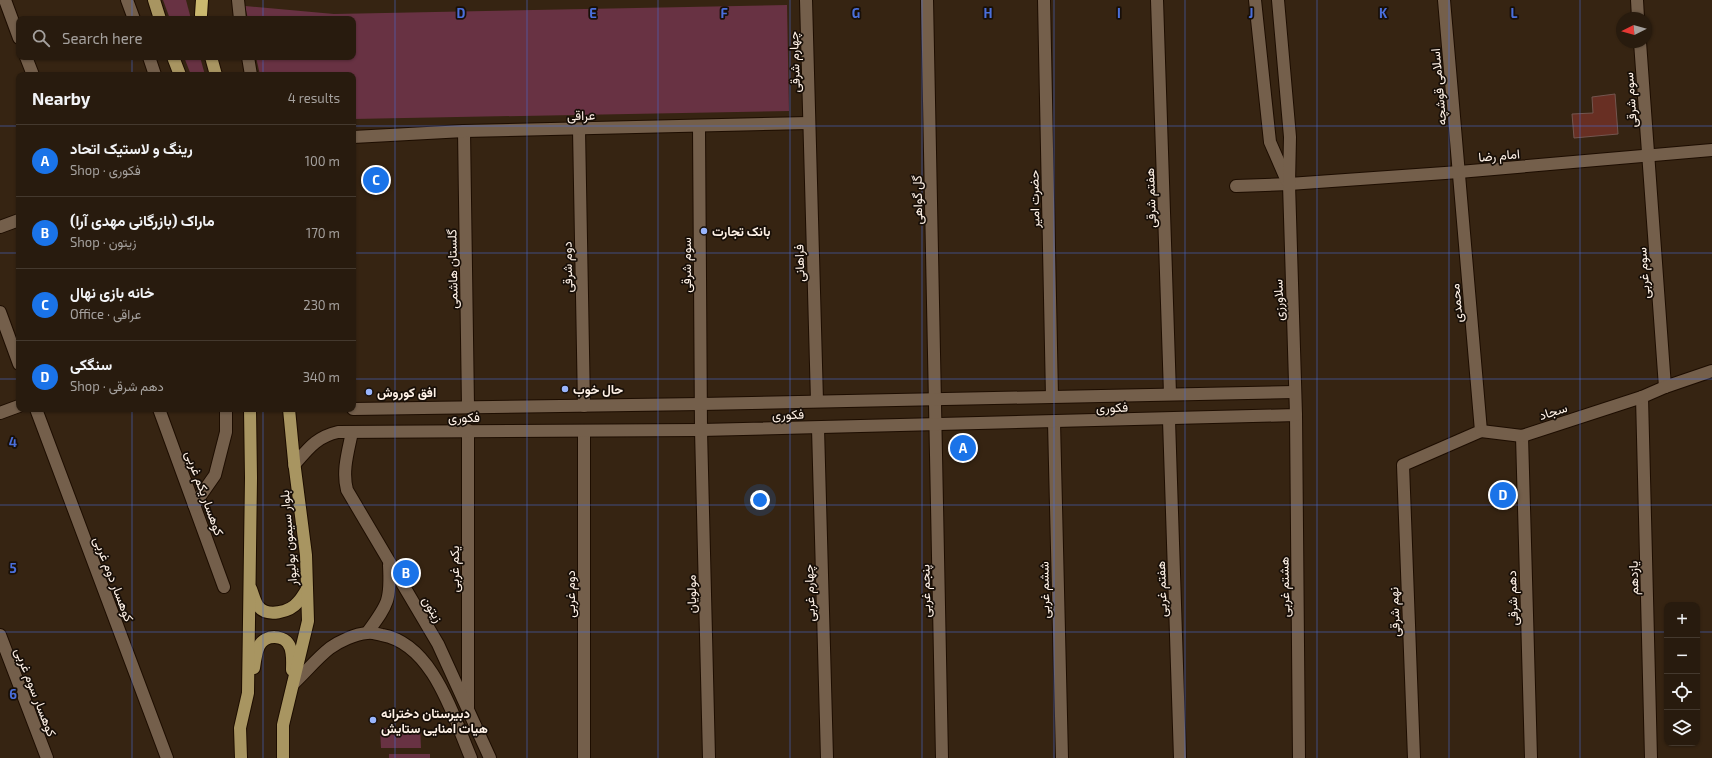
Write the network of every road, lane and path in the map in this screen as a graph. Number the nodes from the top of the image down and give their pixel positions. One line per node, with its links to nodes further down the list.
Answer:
1 (5, 0): 21 (street)
2 (127, 0): 16 (street)
3 (154, 0): 17 (main road)
4 (197, 0): 18 (main road)
5 (202, 0): 19 (highway)
6 (238, 0): 20 (street)
7 (806, 0): 33 (street, چهارم شرقی)
8 (927, 0): 53 (street, گل گواهی)
9 (1044, 0): 51 (street, حضرت امیر)
10 (1157, 0): 50 (street, هفتم شرقی)
11 (1255, 0): 41 (street, سلاورزی)
12 (1278, 0): 41 (street, سلاورزی)
13 (1444, 0): 40 (street, اسلامی قوشچه)
14 (1636, 0): 15 (street)
15 (1637, 12)
16 (133, 16)
17 (159, 16)
18 (201, 16)
19 (201, 16)
20 (240, 16)
21 (16, 30)
22 (1640, 48): 39 (street, سوم شرقی)
23 (27, 60): 28 (street)
24 (150, 60): 29 (street)
25 (175, 60): 30 (main road)
26 (212, 60): 31 (main road)
27 (248, 60): 32 (street)
28 (32, 72)
29 (154, 72)
30 (179, 72)
31 (215, 72)
32 (250, 72)
33 (809, 123): 34 (street, عراقی); 54 (street, فراهانی)
34 (699, 126): 35 (street, عراقی); 55 (street, سوم شرقی)
35 (579, 129): 36 (street, عراقی); 57 (street, دوم شرقی)
36 (464, 131): 37 (street, عراقی); 56 (street, گلستان هاشمی)
37 (356, 137)
38 (1712, 150): 39 (street, امام رضا)
39 (1648, 157): 40 (street, امام رضا); 48 (street, سوم غربی)
40 (1459, 172): 41 (street, امام رضا); 74 (street, محمدی)
41 (1289, 184): 42 (street, امام رضا); 49 (street, سلاورزی)
42 (1236, 186)
43 (16, 221): 44 (street)
44 (0, 227)
45 (0, 312): 46 (street)
46 (16, 356)
47 (1712, 371): 48 (street, سجاد)
48 (1665, 388): 52 (street, سجاد)
49 (1296, 392): 50 (street, فکوری); 66 (street, سلاورزی)
50 (1170, 394): 51 (street, فکوری)
51 (1052, 397): 53 (street, فکوری)
52 (1642, 397): 76 (street, سجاد); 103 (street, یازدهم)
53 (935, 400): 54 (street, فکوری); 69 (street, گل گواهی)
54 (817, 401): 55 (street, فکوری)
55 (701, 404): 57 (street, فکوری); 72 (street, سوم شرقی)
56 (468, 406): 57 (street, فکوری); 59 (street, فکوری)
57 (584, 406)
58 (16, 407): 65 (street)
59 (356, 408)
60 (37, 412): 89 (street, کوهسار دوم غربی)
61 (160, 412): 78 (street, کوهسار یکم غربی)
62 (226, 412): 78 (street)
63 (250, 412): 80 (main road)
64 (289, 412): 77 (main road, بلوار سیمون بولیوار)
65 (0, 414)
66 (1296, 415): 67 (street, فکوری); 100 (street, هشتم غربی)
67 (1169, 420): 68 (street, فکوری); 99 (street, هفتم غربی)
68 (1054, 422): 69 (street, فکوری); 98 (street, ششم غربی)
69 (936, 423): 70 (street, فکوری); 97 (street, پنجم غربی)
70 (818, 428): 72 (street, فکوری); 96 (street, چهارم غربی)
71 (468, 430): 73 (street, فکوری); 75 (street, فکوری); 87 (street, یکم غربی)
72 (701, 430): 73 (street, فکوری); 95 (street, مولویان)
73 (584, 431): 94 (street, دوم غربی)
74 (1481, 431): 76 (street, سجاد); 101 (street, نهم شرقی)
75 (352, 432): 77 (street, فکوری); 79 (street, زیتون)
76 (1522, 436): 102 (street, دهم شرقی)
77 (294, 466): 82 (main road, بلوار سیمون بولیوار)
78 (194, 505): 81 (street, کوهسار یکم غربی)
79 (389, 564): 83 (street); 87 (street, زیتون)
80 (249, 584): 82 (main road); 86 (main road)
81 (224, 587)
82 (307, 589): 85 (main road, بلوار سیمون بولیوار)
83 (367, 633): 85 (street); 92 (street)
84 (0, 635): 88 (street, کوهسار سوم غربی)
85 (293, 684): 86 (main road); 91 (main road, بلوار سیمون بولیوار)
86 (248, 693): 90 (main road)
87 (468, 708): 93 (street, زیتون)
88 (47, 758)
89 (166, 758)
90 (241, 758)
91 (283, 758)
92 (471, 758)
93 (490, 758)
94 (584, 758)
95 (709, 758)
96 (827, 758)
97 (942, 758)
98 (1062, 758)
99 (1180, 758)
100 (1299, 758)
101 (1414, 758)
102 (1531, 758)
103 (1651, 758)

